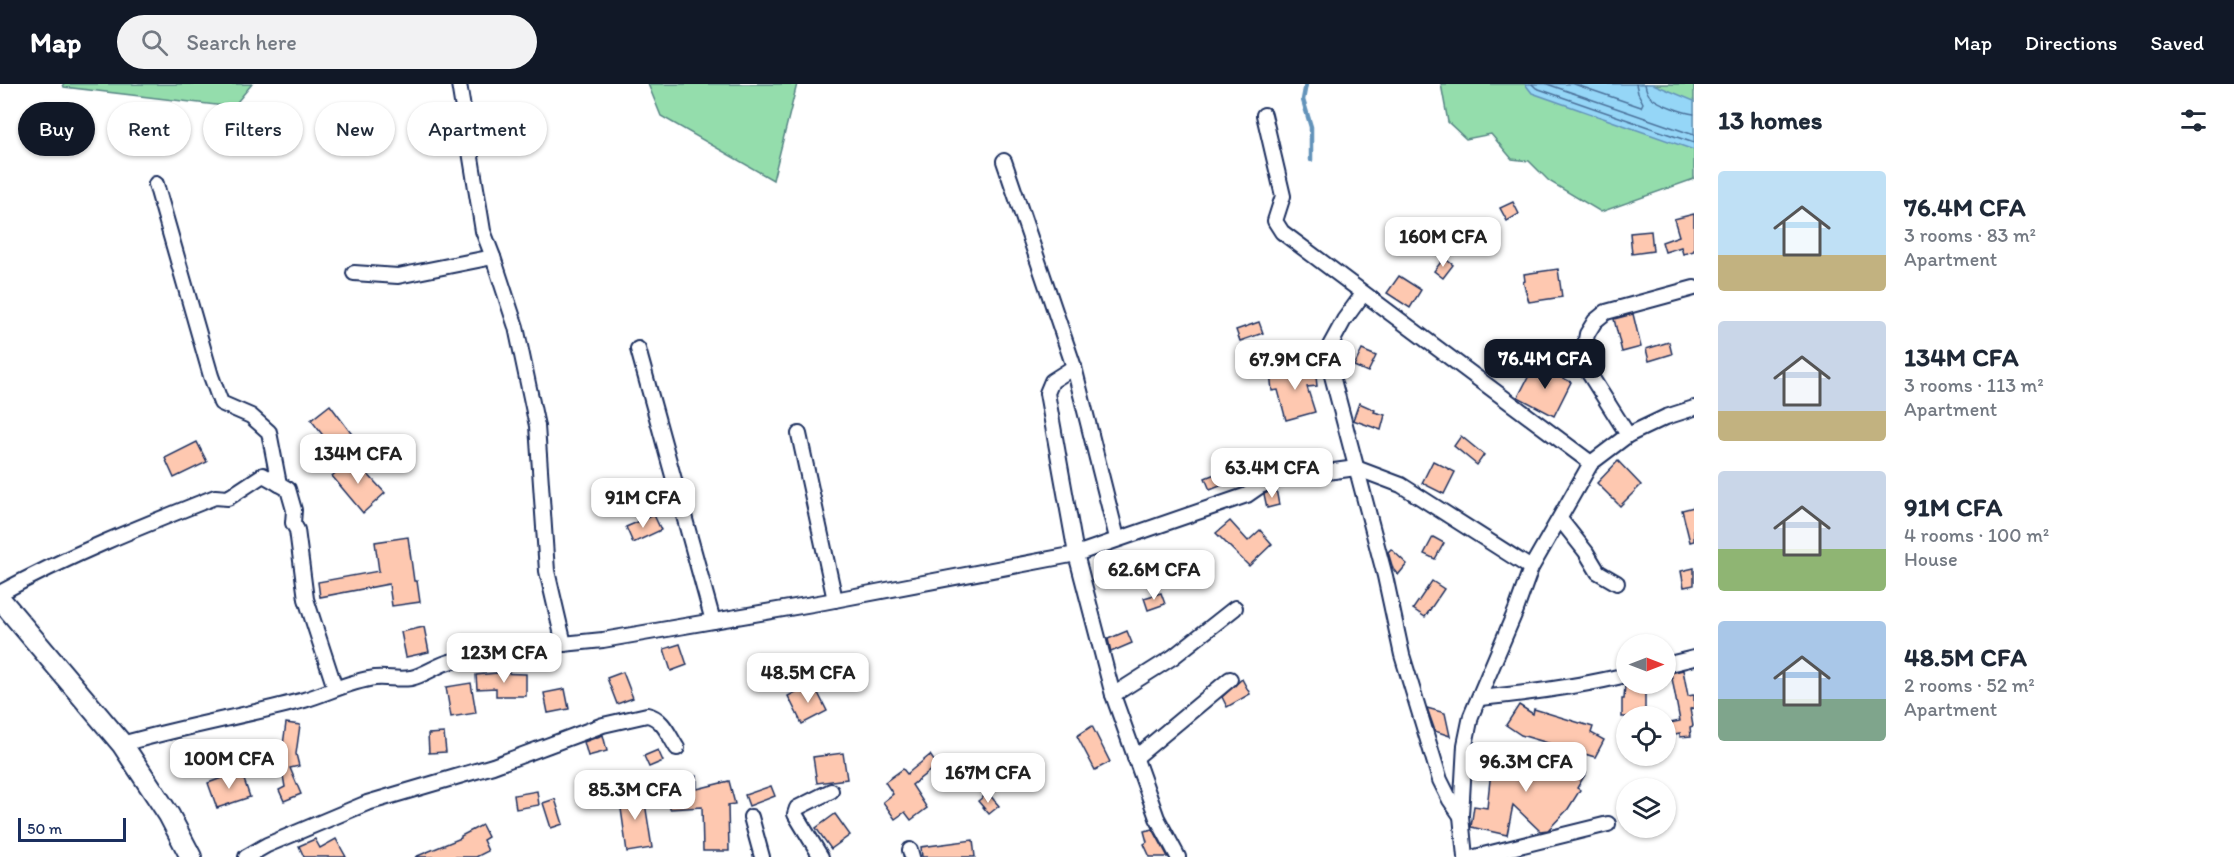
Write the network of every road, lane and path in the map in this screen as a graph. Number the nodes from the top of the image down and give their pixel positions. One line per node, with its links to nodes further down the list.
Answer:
1 (459, 84): 5 (street)
2 (1264, 115): 8 (street)
3 (1004, 161): 10 (street)
4 (156, 184): 16 (street)
5 (494, 257): 6 (street); 27 (street)
6 (354, 273)
7 (1694, 288): 13 (street)
8 (1363, 294): 14 (street); 15 (street)
9 (638, 349): 26 (street)
10 (1074, 367): 18 (street); 19 (street)
11 (1694, 408): 13 (street)
12 (799, 434): 24 (street)
13 (1628, 435): 14 (street)
14 (1591, 463): 17 (street)
15 (1356, 468): 18 (street); 20 (street); 39 (street)
16 (279, 484): 22 (street); 32 (street)
17 (1560, 519): 20 (street); 21 (street)
18 (1117, 538): 19 (street)
19 (1076, 554): 24 (street); 33 (street)
20 (1531, 568): 34 (street)
21 (1617, 583)
22 (0, 593)
23 (0, 598): 35 (main road)
24 (835, 600): 26 (street)
25 (1235, 608): 33 (street)
26 (713, 621): 27 (street)
27 (564, 644): 32 (street)
28 (1694, 658): 29 (street)
29 (1676, 662)
30 (1616, 678): 34 (street)
31 (1230, 679): 37 (street)
32 (335, 688): 35 (street)
33 (1113, 695): 37 (street)
34 (1480, 698): 39 (street)
35 (122, 744): 42 (main road)
36 (677, 748): 43 (street)
37 (1135, 758): 46 (street)
38 (831, 791): 45 (street)
39 (1461, 816): 47 (street)
40 (751, 817): 44 (street)
41 (1608, 824): 48 (street)
42 (191, 857)
43 (246, 857)
44 (762, 857)
45 (820, 857)
46 (1178, 857)
47 (1466, 857)
48 (1475, 857)

